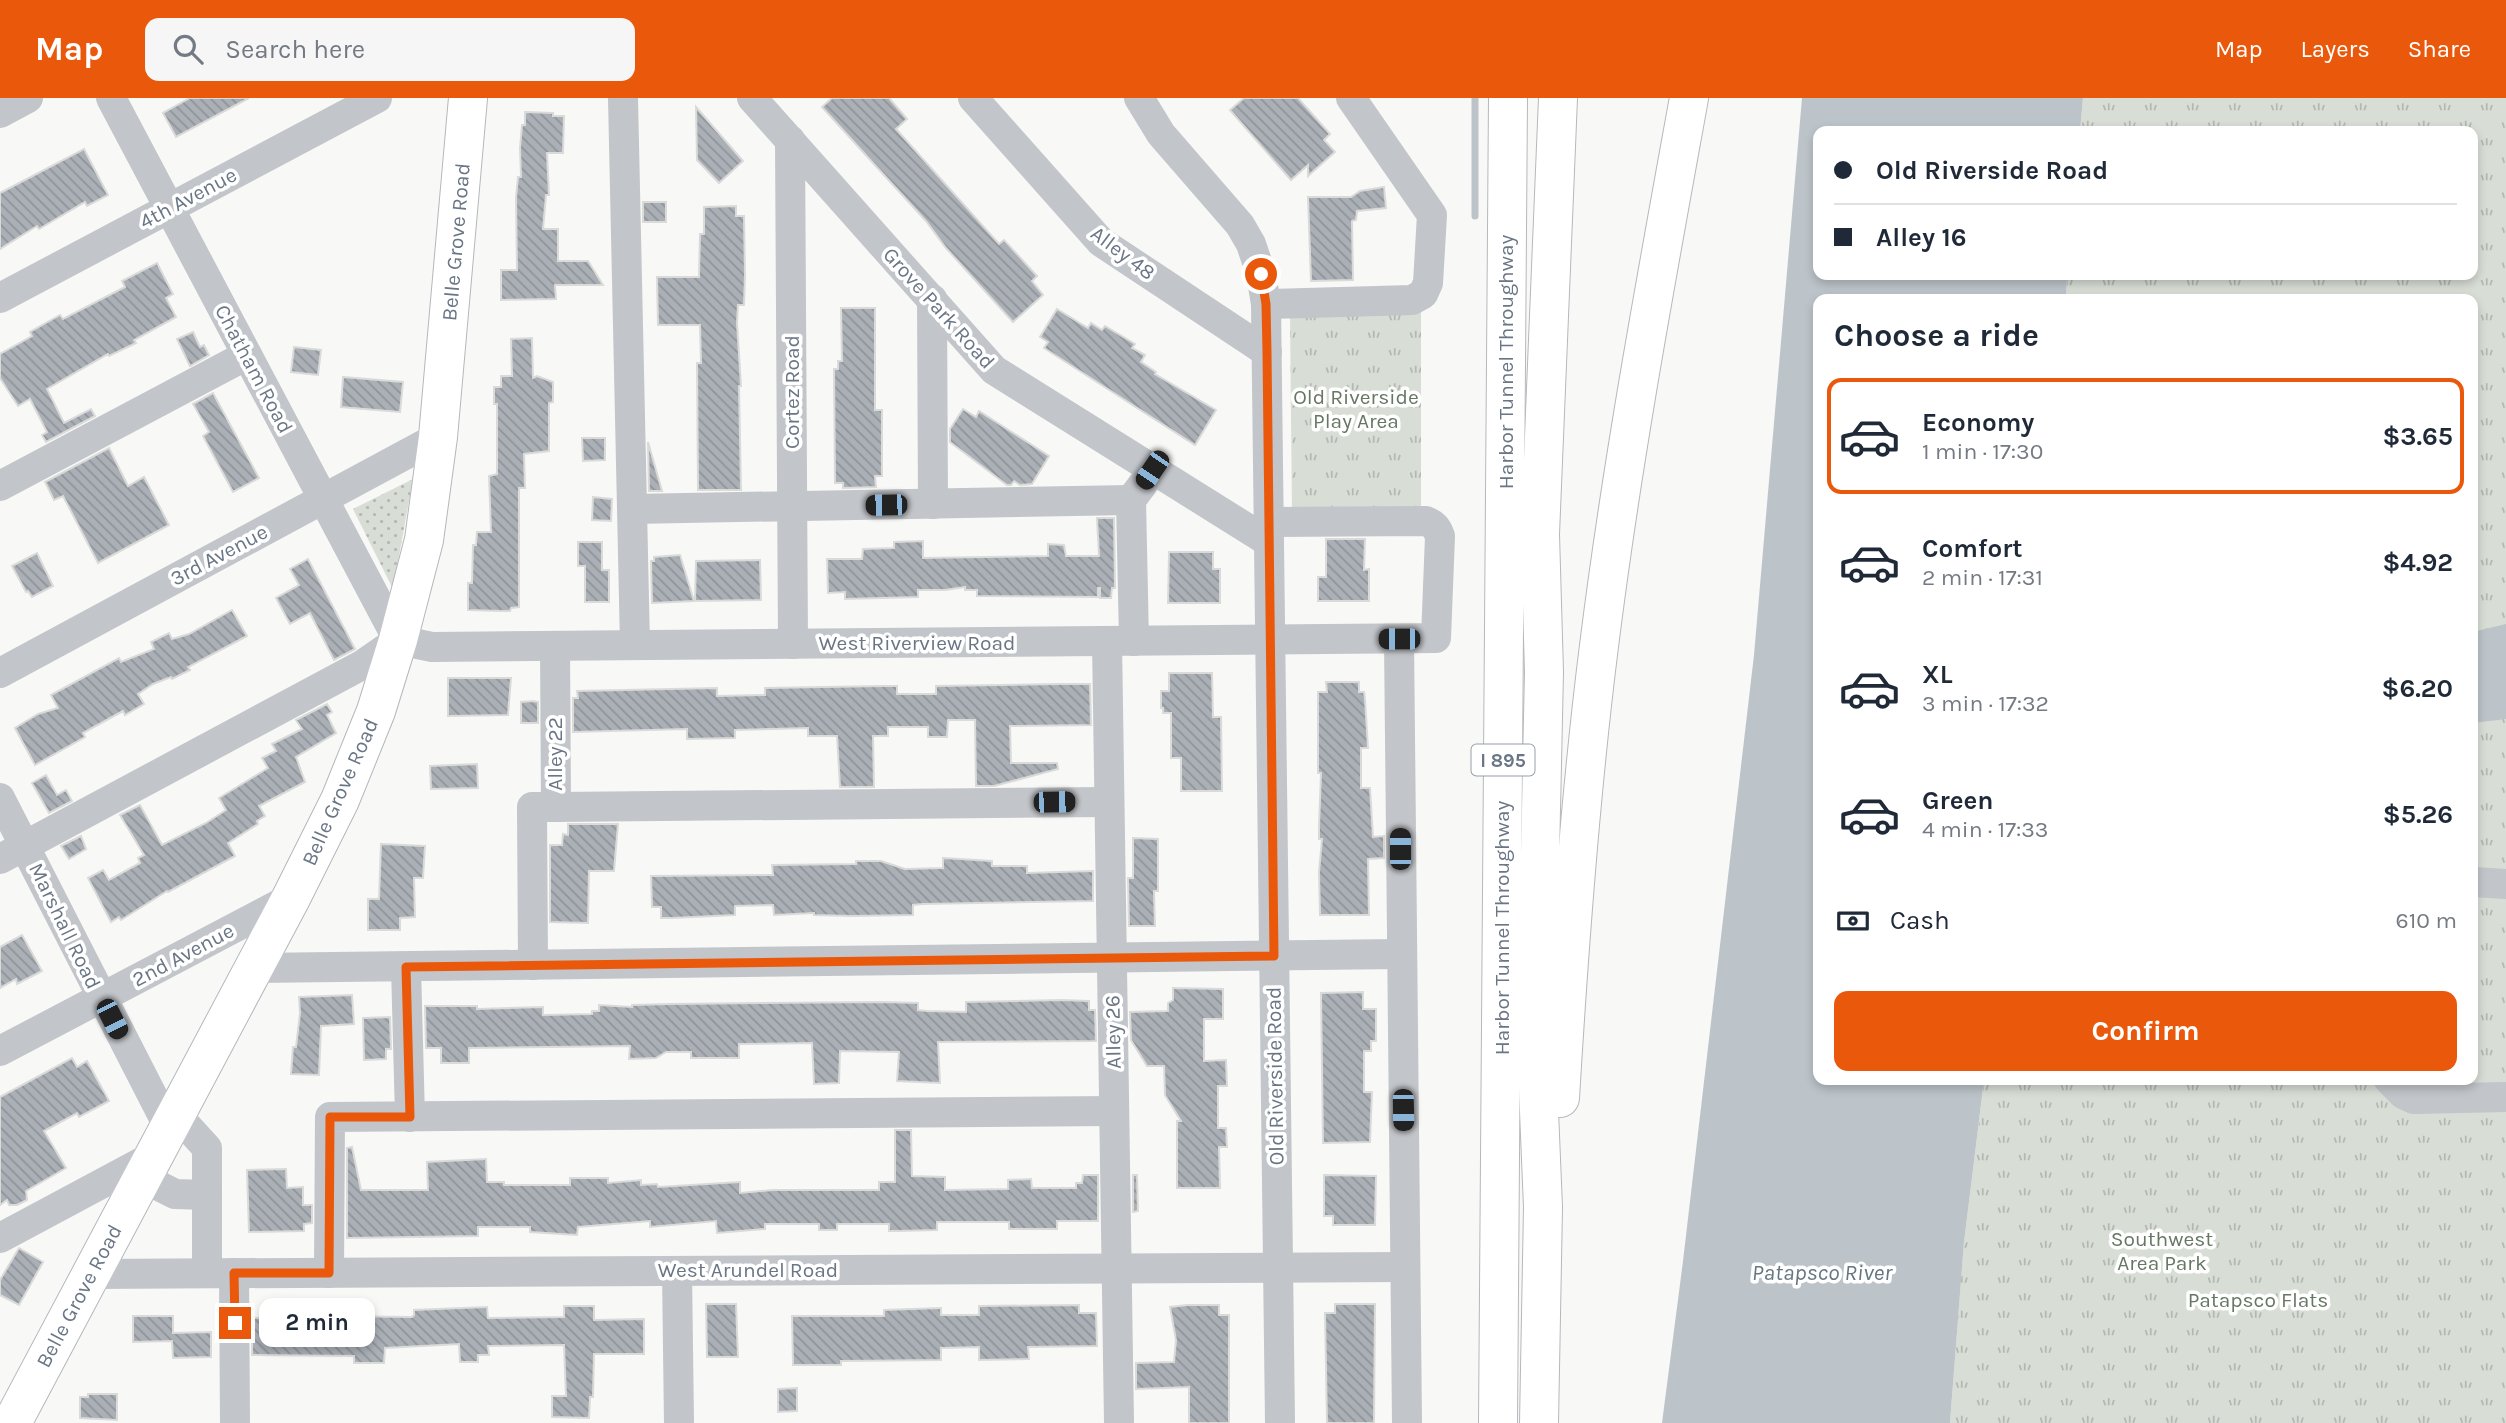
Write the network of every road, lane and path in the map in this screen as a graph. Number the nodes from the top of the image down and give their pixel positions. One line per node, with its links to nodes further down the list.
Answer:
1 (28, 98): 13 (street)
2 (111, 98): 15 (street, Chatham Road)
3 (377, 98): 15 (street, 4th Avenue)
4 (468, 98): 21 (main road, Belle Grove Road)
5 (623, 98): 28 (street)
6 (752, 98): 14 (street, Grove Park Road)
7 (973, 98): 19 (street, Alley 48)
8 (1139, 98): 18 (street, Old Riverside Road)
9 (1350, 98): 18 (street)
10 (1508, 98): 74 (main road, Harbor Tunnel Throughway / I 895)
11 (1558, 98): 59 (main road, Harbor Tunnel Throughway / I 895)
12 (1689, 98): 59 (main road, Harbor Tunnel Throughway)
13 (0, 113)
14 (790, 140): 17 (street, Grove Park Road); 27 (street, Cortez Road)
15 (169, 208): 16 (street, 4th Avenue); 20 (street, Chatham Road)
16 (0, 298)
17 (932, 299): 22 (street, Grove Park Road); 26 (street)
18 (1266, 304): 19 (street, Old Riverside Road)
19 (1267, 352): 29 (street, Old Riverside Road)
20 (247, 355): 23 (street); 24 (street, Chatham Road)
21 (438, 437): 24 (street, 3rd Avenue); 32 (main road, Belle Grove Road)
22 (1152, 470): 25 (street); 29 (street, Grove Park Road)
23 (0, 486)
24 (323, 499): 32 (street, Chatham Road); 37 (street, 3rd Avenue)
25 (1132, 500): 26 (street); 33 (street, Alley 26)
26 (933, 504): 27 (street)
27 (792, 507): 28 (street); 34 (street, Cortez Road)
28 (632, 509): 35 (street)
29 (1269, 532): 30 (street, Old Riverside Road); 31 (street, West Riverview Road)
30 (1270, 639): 31 (street, West Riverview Road); 33 (street, West Riverview Road); 46 (street, Old Riverside Road)
31 (1399, 639): 45 (street)
32 (398, 640): 36 (street, West Riverview Road); 41 (street); 44 (main road, Belle Grove Road)
33 (1120, 641): 34 (street, West Riverview Road); 39 (street, Alley 26)
34 (793, 644): 35 (street, West Riverview Road)
35 (635, 645): 36 (street, West Riverview Road)
36 (555, 646): 40 (street, Alley 22)
37 (0, 673)
38 (0, 798): 41 (street, Marshall Road)
39 (1109, 802): 40 (street); 47 (street, Alley 26)
40 (555, 807): 48 (street, Alley 22)
41 (13, 852): 51 (street, Marshall Road)
42 (2478, 882): 43 (street)
43 (2506, 884)
44 (291, 898): 50 (main road, Belle Grove Road); 51 (street, 2nd Avenue)
45 (1401, 954): 46 (street); 62 (street)
46 (1274, 956): 47 (street); 61 (street, Old Riverside Road)
47 (1112, 958): 48 (street); 55 (street, Alley 26)
48 (533, 965): 49 (street)
49 (406, 967): 50 (street); 56 (street)
50 (254, 968): 57 (main road, Belle Grove Road)
51 (101, 998): 52 (street, 2nd Avenue); 57 (street, Marshall Road)
52 (0, 1051)
53 (2394, 1085): 54 (street)
54 (2506, 1097)
55 (1114, 1111): 56 (street); 63 (street, Alley 26)
56 (410, 1117): 66 (street)
57 (160, 1144): 58 (street); 58 (street, Marshall Road); 60 (street); 67 (main road, Belle Grove Road)
58 (207, 1195): 65 (street, Marshall Road)
59 (1543, 1208): 75 (main road, Harbor Tunnel Throughway / I 895)
60 (0, 1238)
61 (1278, 1267): 62 (street, West Arundel Road); 63 (street, West Arundel Road); 72 (street, Old Riverside Road)
62 (1405, 1267): 73 (street)
63 (1117, 1268): 64 (street, West Arundel Road); 71 (street, Alley 26)
64 (677, 1271): 66 (street, West Arundel Road); 70 (street)
65 (220, 1273): 66 (street, West Arundel Road); 67 (street, West Arundel Road); 69 (street, Marshall Road)
66 (329, 1273)
67 (91, 1274): 68 (main road, Belle Grove Road)
68 (9, 1420)
69 (235, 1423)
70 (679, 1423)
71 (1119, 1423)
72 (1280, 1423)
73 (1407, 1423)
74 (1498, 1423)
75 (1539, 1423)

